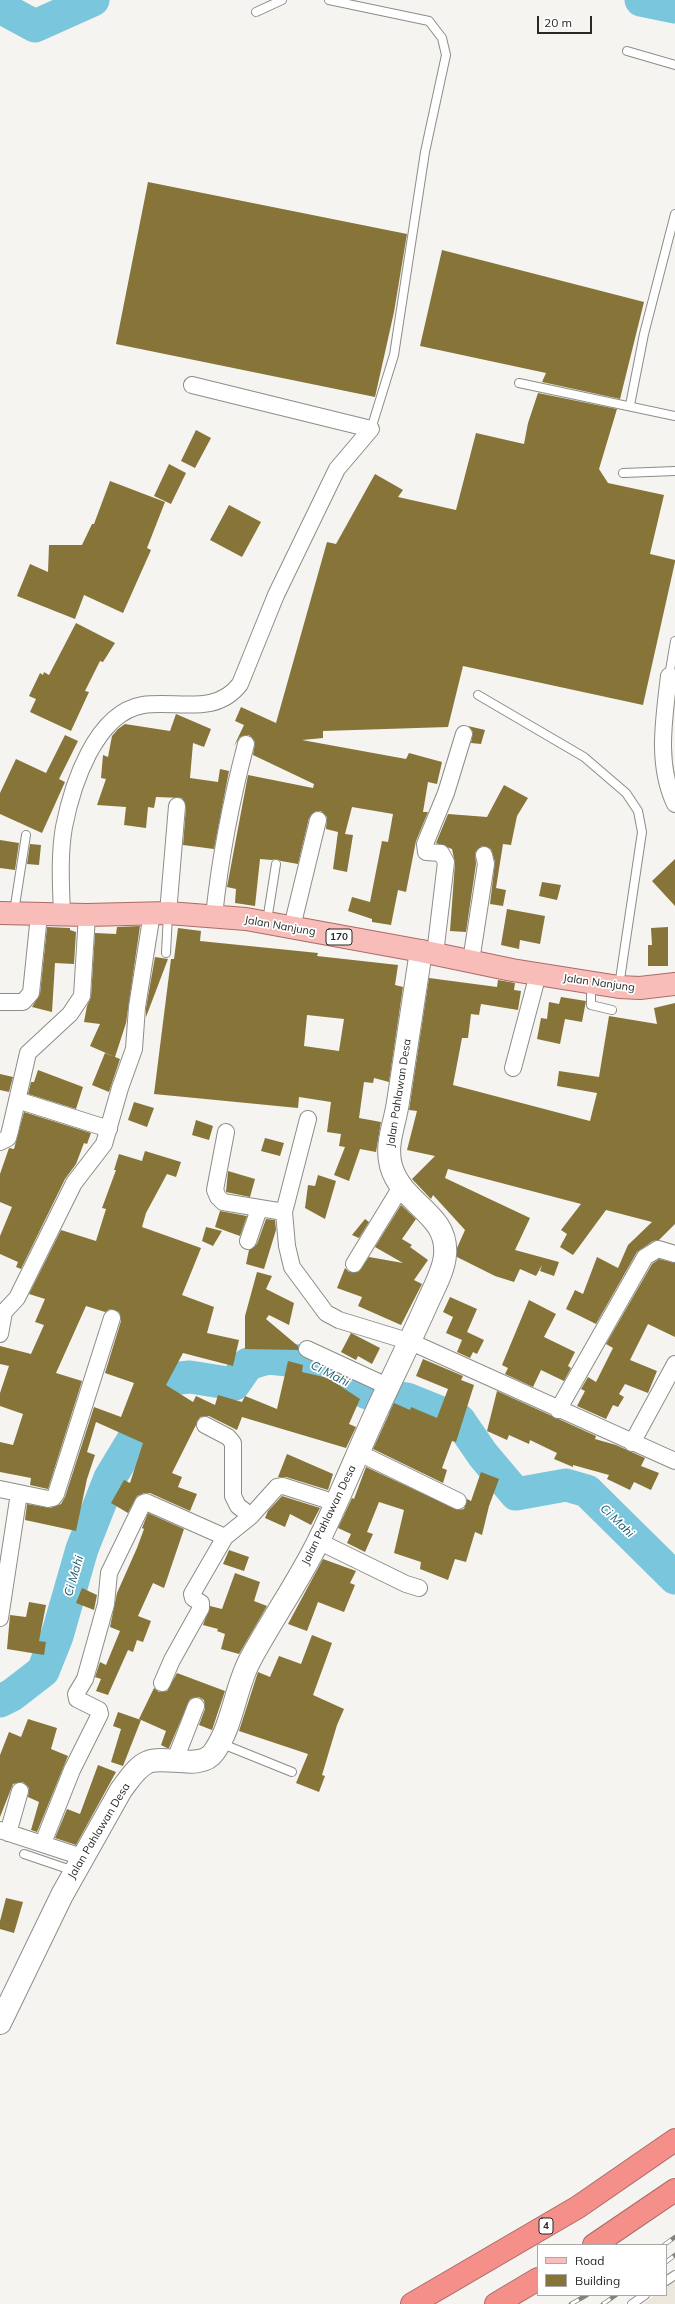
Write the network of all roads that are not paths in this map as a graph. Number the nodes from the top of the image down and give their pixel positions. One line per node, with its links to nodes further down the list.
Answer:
1 (282, 0): 3 (lane)
2 (329, 0): 11 (lane)
3 (256, 12)
4 (627, 51): 5 (lane)
5 (675, 65)
6 (675, 214): 9 (lane)
7 (519, 383): 9 (lane)
8 (192, 385): 11 (street)
9 (630, 405): 10 (lane)
10 (675, 416)
11 (371, 429): 28 (street)
12 (675, 471): 13 (lane)
13 (623, 473)
14 (675, 641): 15 (lane)
15 (672, 677): 19 (street)
16 (478, 695): 39 (lane)
17 (464, 734): 33 (street)
18 (246, 744): 30 (street)
19 (675, 804)
20 (177, 806): 25 (street)
21 (318, 820): 32 (street)
22 (26, 835): 26 (lane)
23 (484, 855): 35 (street)
24 (276, 864): 31 (lane)
25 (160, 913): 29 (main road, Jalan Nanjung / 170); 30 (main road, Jalan Nanjung / 170); 34 (lane); 45 (street)
26 (7, 914): 27 (main road, Jalan Nanjung / 170)
27 (39, 915): 28 (main road, Jalan Nanjung / 170); 40 (street)
28 (62, 915): 29 (main road, Jalan Nanjung / 170)
29 (87, 915): 43 (street)
30 (214, 916): 31 (main road, Jalan Nanjung / 170)
31 (267, 921): 32 (main road, Jalan Nanjung / 170)
32 (292, 927): 33 (main road, Jalan Nanjung / 170)
33 (428, 952): 35 (main road, Jalan Nanjung / 170); 48 (main road, Jalan Pahlawan Desa)
34 (166, 954)
35 (471, 961): 36 (main road, Jalan Nanjung / 170)
36 (538, 974): 37 (main road, Jalan Nanjung / 170); 42 (street)
37 (592, 983): 39 (main road, Jalan Nanjung / 170); 41 (lane)
38 (675, 984): 39 (main road, Jalan Nanjung / 170)
39 (619, 987)
40 (0, 1002)
41 (612, 1010)
42 (513, 1068)
43 (17, 1100): 45 (street); 47 (street)
44 (308, 1119): 50 (street)
45 (108, 1129): 54 (street)
46 (226, 1132): 49 (street)
47 (0, 1142)
48 (401, 1187): 53 (street); 57 (main road, Jalan Pahlawan Desa)
49 (259, 1209): 50 (street); 51 (street)
50 (284, 1212): 57 (street)
51 (248, 1241)
52 (675, 1254): 61 (street)
53 (354, 1264)
54 (2, 1312): 56 (street)
55 (112, 1318): 67 (street)
56 (0, 1334)
57 (411, 1342): 60 (main road, Jalan Pahlawan Desa); 61 (street)
58 (307, 1349): 60 (street)
59 (675, 1364): 63 (street)
60 (385, 1394): 64 (main road, Jalan Pahlawan Desa)
61 (558, 1410): 63 (street)
62 (205, 1425): 70 (street)
63 (632, 1443): 65 (street)
64 (359, 1453): 68 (street); 69 (main road, Jalan Pahlawan Desa)
65 (675, 1461)
66 (0, 1489): 67 (street)
67 (19, 1493): 74 (street)
68 (458, 1501)
69 (336, 1503): 70 (street); 72 (main road, Jalan Pahlawan Desa)
70 (251, 1516): 71 (street)
71 (225, 1537): 75 (street); 82 (street)
72 (318, 1542): 73 (street); 77 (main road, Jalan Pahlawan Desa)
73 (419, 1588)
74 (0, 1618)
75 (162, 1683)
76 (196, 1706): 78 (street)
77 (219, 1743): 78 (main road, Jalan Pahlawan Desa); 79 (lane)
78 (175, 1760): 84 (main road, Jalan Pahlawan Desa)
79 (292, 1772)
80 (20, 1792): 81 (street)
81 (4, 1832): 82 (street)
82 (43, 1843): 84 (street)
83 (24, 1854): 84 (lane)
84 (78, 1864): 85 (main road, Jalan Pahlawan Desa)
85 (5, 2001): 86 (main road, Jalan Pahlawan Desa)
86 (0, 2023)
87 (675, 2140): 92 (highway, 4)
88 (675, 2190): 89 (highway)
89 (595, 2244)
90 (537, 2280): 93 (highway)
91 (644, 2296): 94 (lane)
92 (412, 2304)
93 (496, 2304)
94 (632, 2304)

